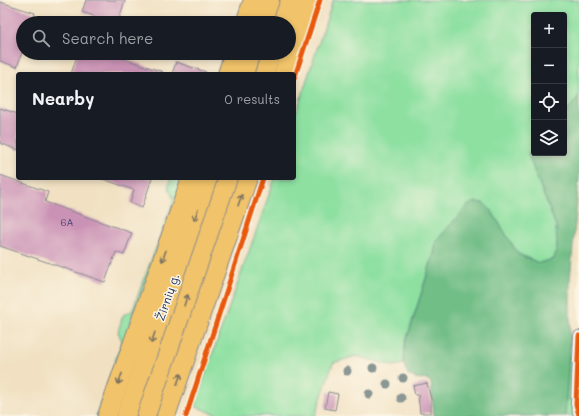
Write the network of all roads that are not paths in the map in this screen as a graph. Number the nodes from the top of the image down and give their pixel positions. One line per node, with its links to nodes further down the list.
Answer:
1 (253, 0): 5 (highway)
2 (270, 0): 6 (highway)
3 (290, 0): 7 (highway)
4 (307, 0): 8 (highway)
5 (247, 16)
6 (264, 16)
7 (284, 16)
8 (296, 34)
9 (232, 60): 13 (highway)
10 (249, 60): 14 (highway)
11 (269, 60): 15 (highway)
12 (288, 60): 16 (highway)
13 (228, 72)
14 (245, 72)
15 (265, 72)
16 (284, 72)
17 (190, 180): 23 (highway, one-way to 23)
18 (207, 180): 24 (highway, Žirnių g., one-way to 24)
19 (227, 180): 25 (highway, Žirnių g., one-way to 19)
20 (247, 180): 26 (highway, one-way to 20)
21 (579, 336): 22 (street)
22 (579, 415)
23 (107, 416)
24 (126, 416)
25 (146, 416)
26 (166, 416)

